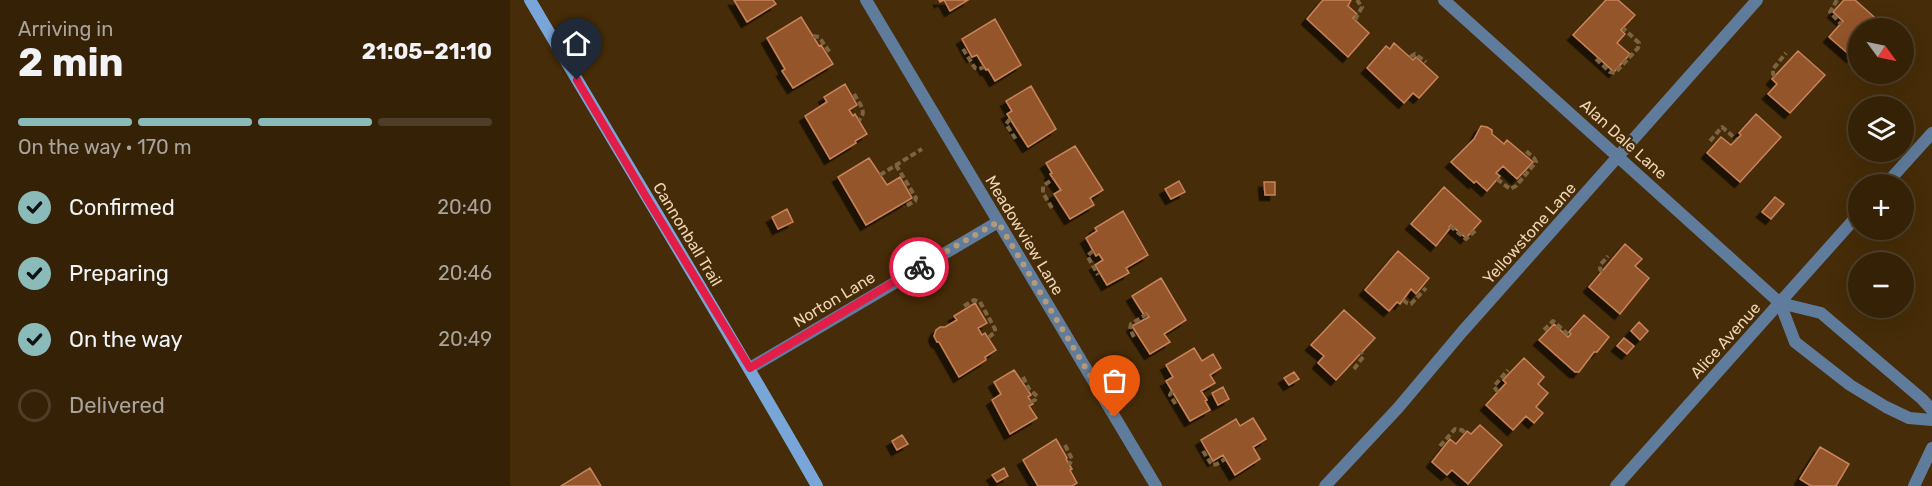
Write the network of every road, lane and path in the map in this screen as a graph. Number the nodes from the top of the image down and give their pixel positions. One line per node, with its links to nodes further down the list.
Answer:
1 (530, 0): 54 (main road, Cannonball Trail)
2 (866, 0): 36 (street, Meadowview Lane)
3 (1357, 0): 7 (path)
4 (1444, 0): 28 (street, Alan Dale Lane)
5 (1757, 0): 28 (street, Yellowstone Lane)
6 (1837, 0): 8 (path)
7 (1354, 20)
8 (1841, 24)
9 (1623, 28): 15 (path)
10 (813, 36): 13 (path)
11 (963, 49): 17 (path)
12 (1786, 53): 18 (path)
13 (831, 54)
14 (1410, 57): 16 (path)
15 (1596, 59)
16 (1426, 62)
17 (984, 67)
18 (1775, 76)
19 (854, 94): 21 (path)
20 (1010, 119): 24 (path)
21 (859, 120)
22 (1932, 133): 30 (street)
23 (1736, 139): 25 (path)
24 (1017, 141)
25 (1710, 141)
26 (922, 149): 29 (path)
27 (1526, 151): 33 (path)
28 (1619, 157): 46 (street, Alan Dale Lane); 73 (street, Yellowstone Lane)
29 (896, 165): 31 (path); 34 (path)
30 (1895, 174)
31 (880, 175)
32 (1053, 179): 35 (path)
33 (1497, 179)
34 (904, 207)
35 (1052, 208)
36 (998, 222): 54 (street, Norton Lane); 72 (street, Meadowview Lane)
37 (1450, 226): 39 (path)
38 (1848, 226): 46 (street, Alice Avenue)
39 (1476, 230)
40 (1093, 251): 43 (path)
41 (1608, 256): 42 (path)
42 (1602, 272)
43 (1098, 275)
44 (1426, 288): 45 (path)
45 (1403, 300)
46 (1780, 303): 62 (street, Alan Dale Lane); 63 (street, Alan Dale Lane); 74 (street, Alice Avenue)
47 (963, 306): 52 (path)
48 (1147, 315): 51 (path)
49 (1544, 330): 50 (path)
50 (1570, 336)
51 (1134, 337)
52 (988, 338)
53 (1361, 352): 55 (path)
54 (750, 368): 71 (main road, Cannonball Trail)
55 (1354, 369)
56 (1508, 370): 59 (path)
57 (1023, 377): 60 (path)
58 (1172, 392): 61 (path)
59 (1498, 392)
60 (1031, 402)
61 (1176, 405)
62 (1932, 410)
63 (1932, 420)
64 (1465, 433): 66 (path)
65 (1065, 446): 70 (path)
66 (1440, 446)
67 (1932, 447): 75 (street)
68 (1203, 451): 69 (path)
69 (1225, 459)
70 (1069, 465)
71 (818, 486)
72 (1156, 486)
73 (1325, 486)
74 (1616, 486)
75 (1914, 486)

